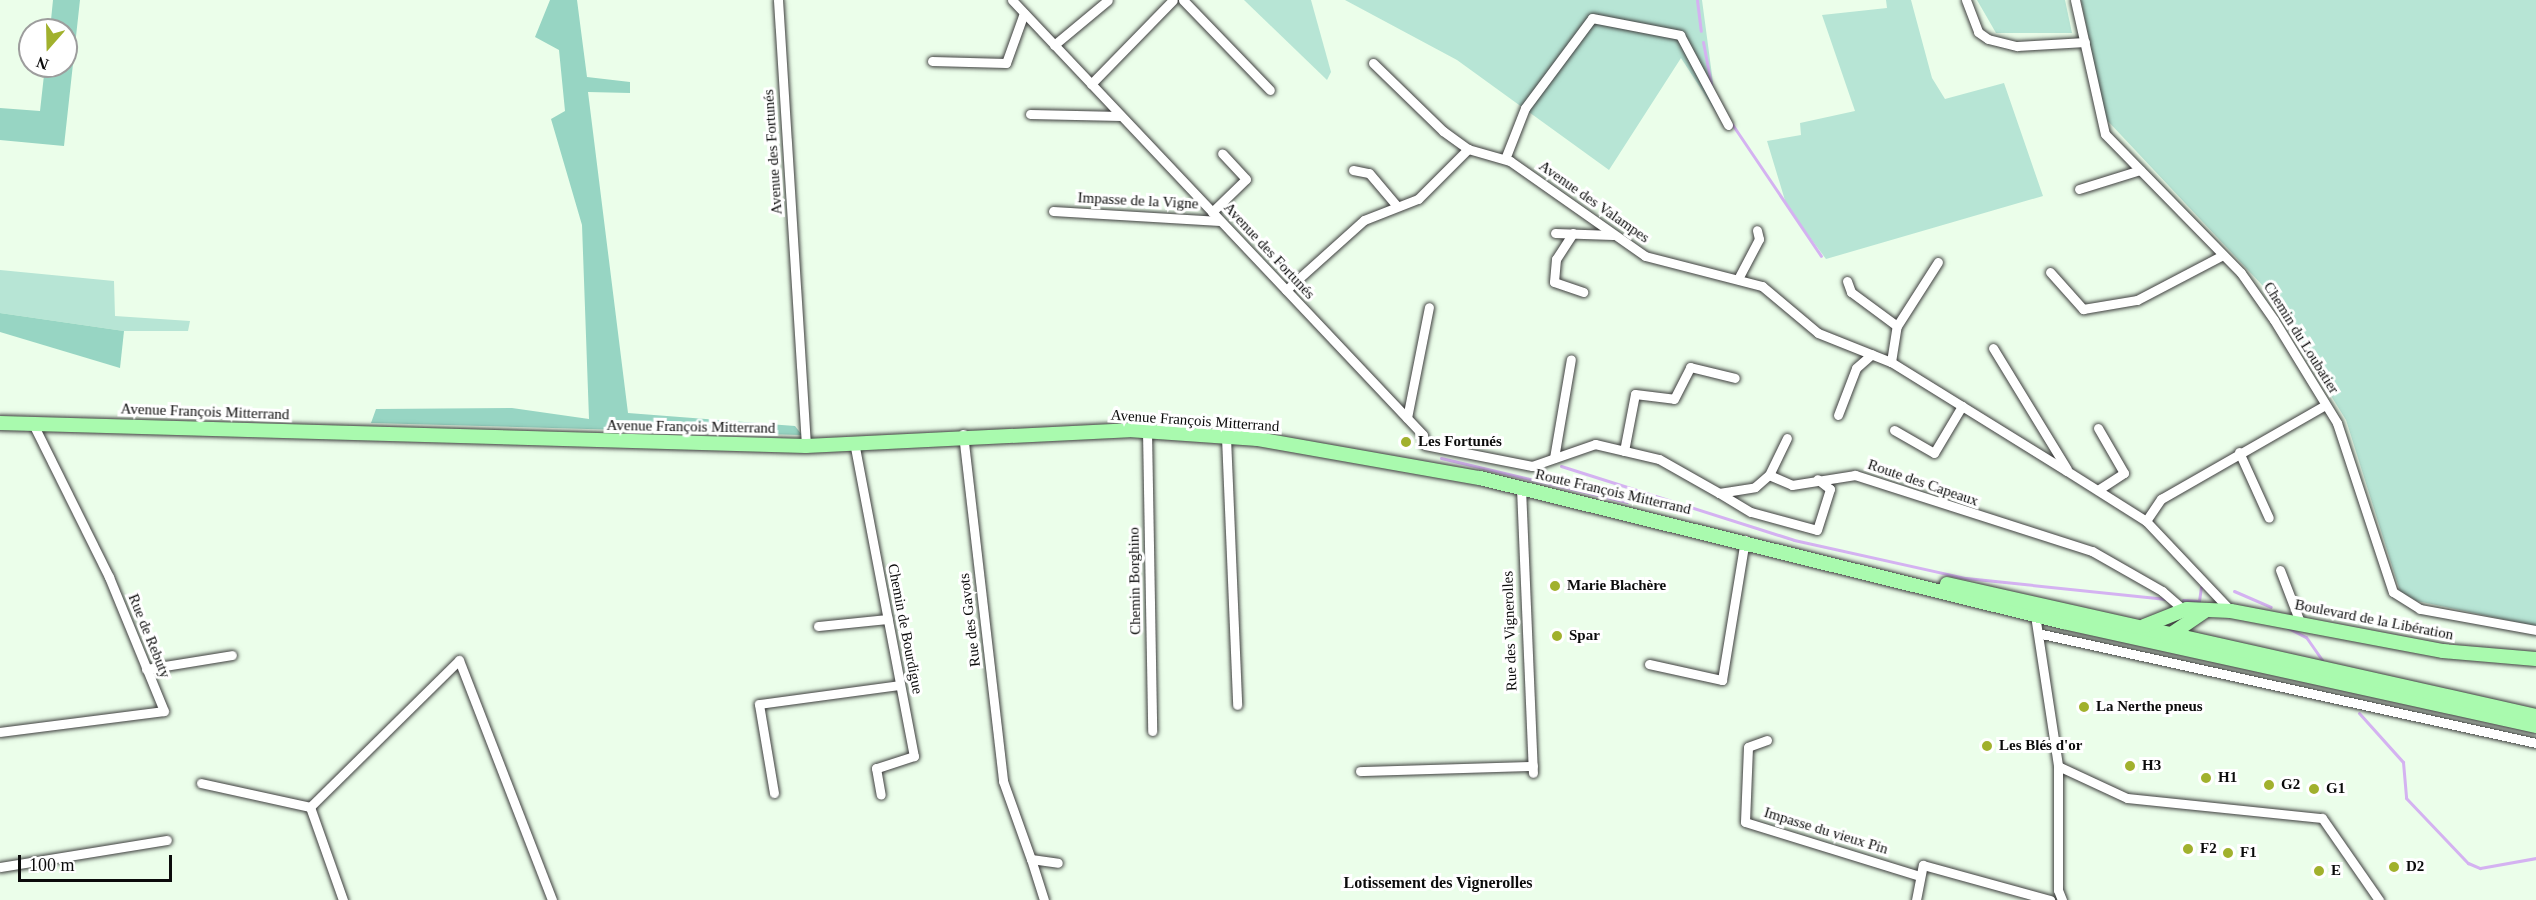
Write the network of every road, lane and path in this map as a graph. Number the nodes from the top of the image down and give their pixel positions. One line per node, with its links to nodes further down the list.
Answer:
1 (778, 0): 59 (street, Avenue des Fortunés)
2 (1012, 0): 8 (street, Avenue des Fortunés)
3 (1108, 0): 10 (street)
4 (1173, 0): 13 (street)
5 (1183, 0): 14 (street)
6 (1966, 0): 9 (street)
7 (2075, 0): 9 (street, Chemin du Loubatier)
8 (1024, 13): 10 (street, Avenue des Fortunés); 11 (street)
9 (2085, 42): 22 (street, Chemin du Loubatier)
10 (1054, 45): 13 (street, Avenue des Fortunés)
11 (932, 61)
12 (1373, 63): 18 (street, Avenue des Valampes)
13 (1091, 84): 16 (street, Avenue des Fortunés)
14 (1270, 90)
15 (1030, 114): 16 (street)
16 (1121, 116): 26 (street, Avenue des Fortunés)
17 (1728, 125): 20 (street)
18 (1468, 149): 20 (street, Avenue des Valampes); 24 (street)
19 (1221, 153): 26 (street)
20 (1505, 159): 31 (street, Avenue des Valampes)
21 (1353, 170): 24 (street)
22 (2140, 170): 23 (street); 32 (street, Chemin du Loubatier)
23 (2079, 189)
24 (1397, 206): 37 (street)
25 (1053, 211): 27 (street, Impasse de la Vigne)
26 (1212, 212): 27 (street, Avenue des Fortunés)
27 (1220, 221): 37 (street, Avenue des Fortunés)
28 (1757, 230): 35 (street)
29 (1555, 233): 30 (street)
30 (1573, 233): 31 (street); 38 (street)
31 (1615, 235): 35 (street, Avenue des Valampes)
32 (2223, 255): 34 (street); 46 (street, Chemin du Loubatier)
33 (1938, 262): 40 (street)
34 (2050, 272)
35 (1739, 277): 42 (street, Avenue des Valampes)
36 (1847, 282): 40 (street)
37 (1286, 290): 49 (street, Avenue des Fortunés)
38 (1583, 292)
39 (1429, 307): 49 (street)
40 (1897, 326): 44 (street)
41 (1993, 348): 64 (street, Avenue des Valampes)
42 (1872, 354): 44 (street, Avenue des Valampes); 48 (street)
43 (1571, 359): 62 (street)
44 (1891, 362): 47 (street, Avenue des Valampes)
45 (1735, 378): 60 (street)
46 (2325, 405): 61 (street); 83 (street, Chemin du Loubatier)
47 (1962, 406): 53 (street); 64 (street, Avenue des Valampes)
48 (1838, 415)
49 (1407, 418): 62 (street, Avenue des Fortunés)
50 (0, 423): 51 (main road, Avenue François Mitterrand)
51 (33, 424): 59 (main road, Avenue François Mitterrand); 89 (street, Rue de Rebuty)
52 (2098, 428): 68 (street)
53 (1894, 430)
54 (1147, 431): 55 (main road, Avenue François Mitterrand); 56 (main road, Avenue François Mitterrand); 94 (street, Chemin Borghino)
55 (963, 435): 58 (main road, Avenue François Mitterrand); 105 (street, Rue des Gavots)
56 (1226, 437): 63 (main road, Avenue François Mitterrand); 91 (street)
57 (1786, 438): 65 (street)
58 (854, 442): 59 (main road, Avenue François Mitterrand); 78 (street, Chemin de Bourdigue)
59 (806, 446)
60 (1624, 451): 62 (street); 69 (street)
61 (2239, 452): 70 (street); 71 (street)
62 (1554, 458)
63 (1378, 459): 67 (main road, Route François Mitterrand)
64 (2067, 471): 68 (street, Avenue des Valampes)
65 (1769, 475): 66 (street, Route des Capeaux); 69 (street)
66 (1817, 479): 69 (street); 76 (street, Route des Capeaux)
67 (1521, 488): 72 (main road, Route François Mitterrand); 99 (street, Rue des Vignerolles)
68 (2098, 490): 71 (street, Avenue des Valampes)
69 (1719, 493)
70 (2269, 518)
71 (2146, 521): 75 (street, Avenue des Valampes)
72 (1745, 540): 73 (main road, Route François Mitterrand); 88 (street)
73 (1839, 564): 77 (main road); 82 (main road)
74 (2280, 570): 80 (street)
75 (2231, 611): 76 (main road, Boulevard de la Libération); 80 (main road, Boulevard de la Libération)
76 (2195, 612): 82 (main road); 84 (main road)
77 (2035, 615): 79 (main road); 85 (street)
78 (888, 619): 81 (street); 90 (street, Chemin de Bourdigue)
79 (2060, 621): 84 (main road); 85 (street); 93 (main road)
80 (2300, 622): 87 (main road, Boulevard de la Libération)
81 (818, 626)
82 (2142, 626): 84 (main road)
83 (2536, 630)
84 (2174, 633): 92 (main road)
85 (2042, 634): 97 (street); 98 (street)
86 (232, 655): 89 (street)
87 (2536, 659)
88 (1649, 664)
89 (146, 669): 95 (street, Rue de Rebuty)
90 (900, 685): 101 (street); 102 (street, Chemin de Bourdigue)
91 (1237, 705)
92 (2536, 716)
93 (2536, 726)
94 (1152, 731)
95 (0, 732)
96 (1767, 740): 108 (street, Impasse du vieux Pin)
97 (2536, 743)
98 (2058, 766): 114 (street); 115 (street)
99 (1360, 771)
100 (201, 783): 103 (street)
101 (774, 794)
102 (881, 795)
103 (310, 807): 109 (street); 110 (street)
104 (167, 840): 107 (street)
105 (1031, 858): 106 (street); 111 (street, Rue des Gavots)
106 (1058, 863)
107 (0, 867)
108 (1919, 876): 112 (street); 113 (street)
109 (344, 900)
110 (552, 900)
111 (1044, 900)
112 (1916, 900)
113 (2050, 900)
114 (2062, 900)
115 (2379, 900)

